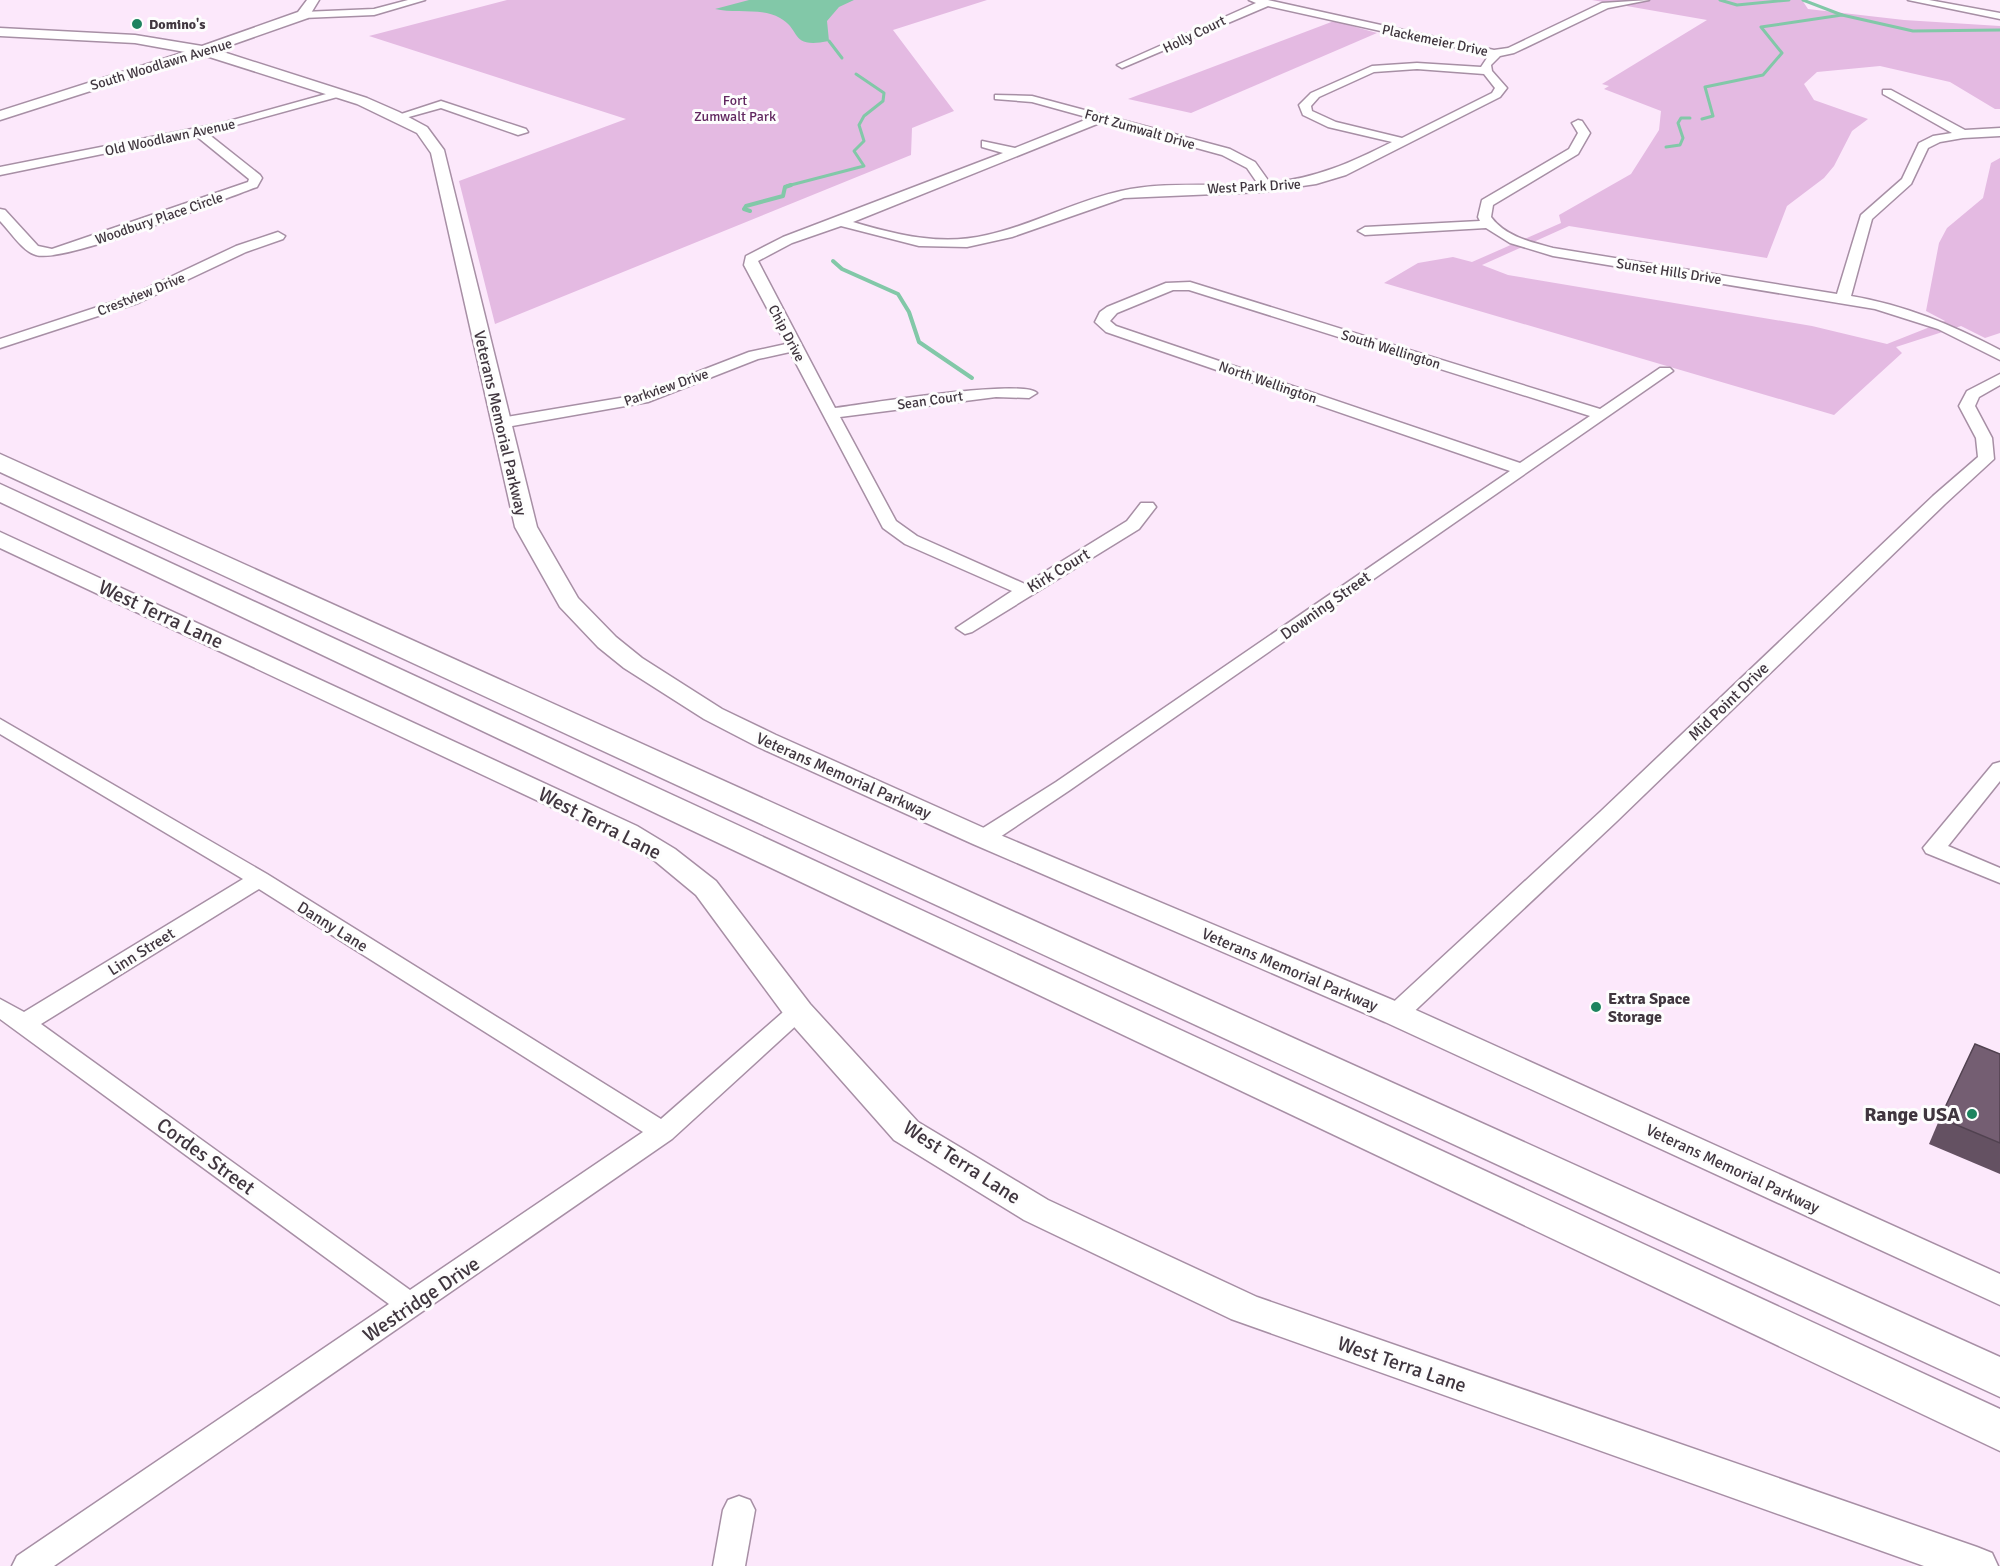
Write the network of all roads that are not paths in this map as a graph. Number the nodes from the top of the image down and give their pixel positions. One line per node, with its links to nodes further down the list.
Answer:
1 (314, 0): 7 (street)
2 (420, 0): 7 (street)
3 (1254, 0): 6 (street, Plackemeier Drive)
4 (1644, 0): 13 (street, Plackemeier Drive)
5 (1913, 0): 8 (street)
6 (1266, 3): 13 (street, Plackemeier Drive); 16 (street, Holly Court)
7 (303, 15): 10 (street, South Woodlawn Avenue)
8 (2000, 16)
9 (0, 32): 11 (street, Veterans Memorial Parkway)
10 (245, 38): 11 (street); 12 (street, South Woodlawn Avenue); 14 (street)
11 (157, 42): 12 (street, Veterans Memorial Parkway); 15 (street)
12 (206, 51): 14 (street, Veterans Memorial Parkway); 15 (street, South Woodlawn Avenue)
13 (1496, 53): 17 (street)
14 (240, 61): 15 (street); 19 (street, Veterans Memorial Parkway)
15 (163, 64): 21 (street, South Woodlawn Avenue)
16 (1122, 65)
17 (1487, 71): 29 (street, West Park Drive); 29 (street)
18 (1887, 92): 28 (street)
19 (337, 94): 22 (street, Veterans Memorial Parkway); 25 (street, Old Woodlawn Avenue)
20 (999, 97): 23 (street, Fort Zumwalt Drive)
21 (0, 116)
22 (398, 117): 26 (street); 49 (street, Veterans Memorial Parkway)
23 (1101, 118): 31 (street, Chip Drive); 33 (street, Fort Zumwalt Drive)
24 (1578, 123): 36 (street)
25 (198, 132): 32 (street, Old Woodlawn Avenue); 34 (street, Woodbury Place Circle)
26 (522, 132)
27 (2000, 132): 28 (street)
28 (1963, 134): 40 (street)
29 (1401, 141): 33 (street, West Park Drive)
30 (986, 144): 31 (street)
31 (1015, 152): 35 (street, Chip Drive)
32 (0, 171)
33 (1266, 187): 35 (street, West Park Drive)
34 (0, 213)
35 (841, 222): 42 (street, Chip Drive)
36 (1488, 224): 37 (street); 40 (street, Sunset Hills Drive)
37 (1365, 231)
38 (278, 236): 41 (street, Crestview Drive)
39 (1182, 285): 48 (street, South Wellington); 51 (street, North Wellington)
40 (1843, 299): 43 (street, Sunset Hills Drive)
41 (0, 344)
42 (793, 347): 47 (street, Chip Drive); 49 (street, Parkview Drive)
43 (2000, 356)
44 (1665, 371): 48 (street, Downing Street)
45 (2000, 380): 64 (street, Mid Point Drive)
46 (1029, 393): 47 (street, Sean Court)
47 (831, 413): 55 (street, Chip Drive)
48 (1600, 414): 51 (street, Downing Street)
49 (501, 423): 59 (street, Veterans Memorial Parkway)
50 (0, 462): 69 (highway)
51 (1521, 469): 59 (street, Downing Street)
52 (0, 492): 70 (highway)
53 (1147, 507): 55 (street, Kirk Court)
54 (0, 539): 63 (street, West Terra Lane)
55 (1024, 590): 56 (street, Kirk Court)
56 (965, 628)
57 (0, 725): 61 (street, Danny Lane)
58 (2000, 768): 60 (street)
59 (983, 838): 64 (street, Veterans Memorial Parkway)
60 (2000, 876)
61 (259, 879): 65 (street, Linn Street); 66 (street, Danny Lane)
62 (0, 1007): 65 (street, Cordes Street)
63 (799, 1012): 66 (street, Westridge Drive); 74 (street, West Terra Lane)
64 (1396, 1014): 67 (street, Veterans Memorial Parkway)
65 (24, 1023): 68 (street, Cordes Street)
66 (663, 1132): 68 (street, Westridge Drive)
67 (2000, 1290)
68 (412, 1306): 72 (street, Westridge Drive)
69 (2000, 1378)
70 (2000, 1431)
71 (739, 1510): 73 (street)
72 (28, 1566)
73 (729, 1566)
74 (1977, 1566)

